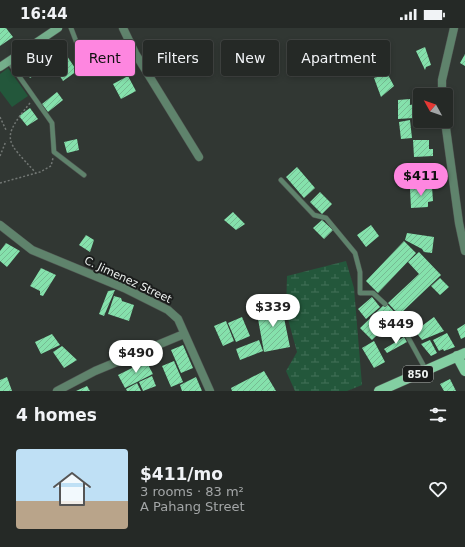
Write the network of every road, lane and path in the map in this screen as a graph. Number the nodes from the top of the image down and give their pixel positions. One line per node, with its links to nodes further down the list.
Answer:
1 (58, 28): 6 (main road)
2 (71, 28): 5 (lane)
3 (123, 28): 18 (street)
4 (454, 28): 8 (street)
5 (76, 40)
6 (9, 62): 7 (main road); 9 (lane)
7 (0, 67)
8 (442, 88)
9 (34, 100): 10 (path); 16 (lane)
10 (17, 115)
11 (0, 117): 14 (path)
12 (9, 123): 14 (path)
13 (446, 128): 24 (street)
14 (6, 130): 15 (path)
15 (6, 135)
16 (54, 152): 19 (path); 20 (lane)
17 (0, 156): 19 (path)
18 (199, 157)
19 (36, 173): 22 (path)
20 (84, 175)
21 (281, 180): 25 (lane)
22 (0, 183)
23 (0, 225): 27 (street, C. Jimenez Street)
24 (465, 251)
25 (385, 304)
26 (397, 317): 29 (lane)
27 (184, 334): 31 (street); 32 (street, C. Jimenez Street)
28 (461, 355): 29 (main road, 850); 30 (main road)
29 (426, 370): 33 (main road, 850)
30 (465, 371)
31 (57, 391)
32 (210, 391)
33 (379, 391)

